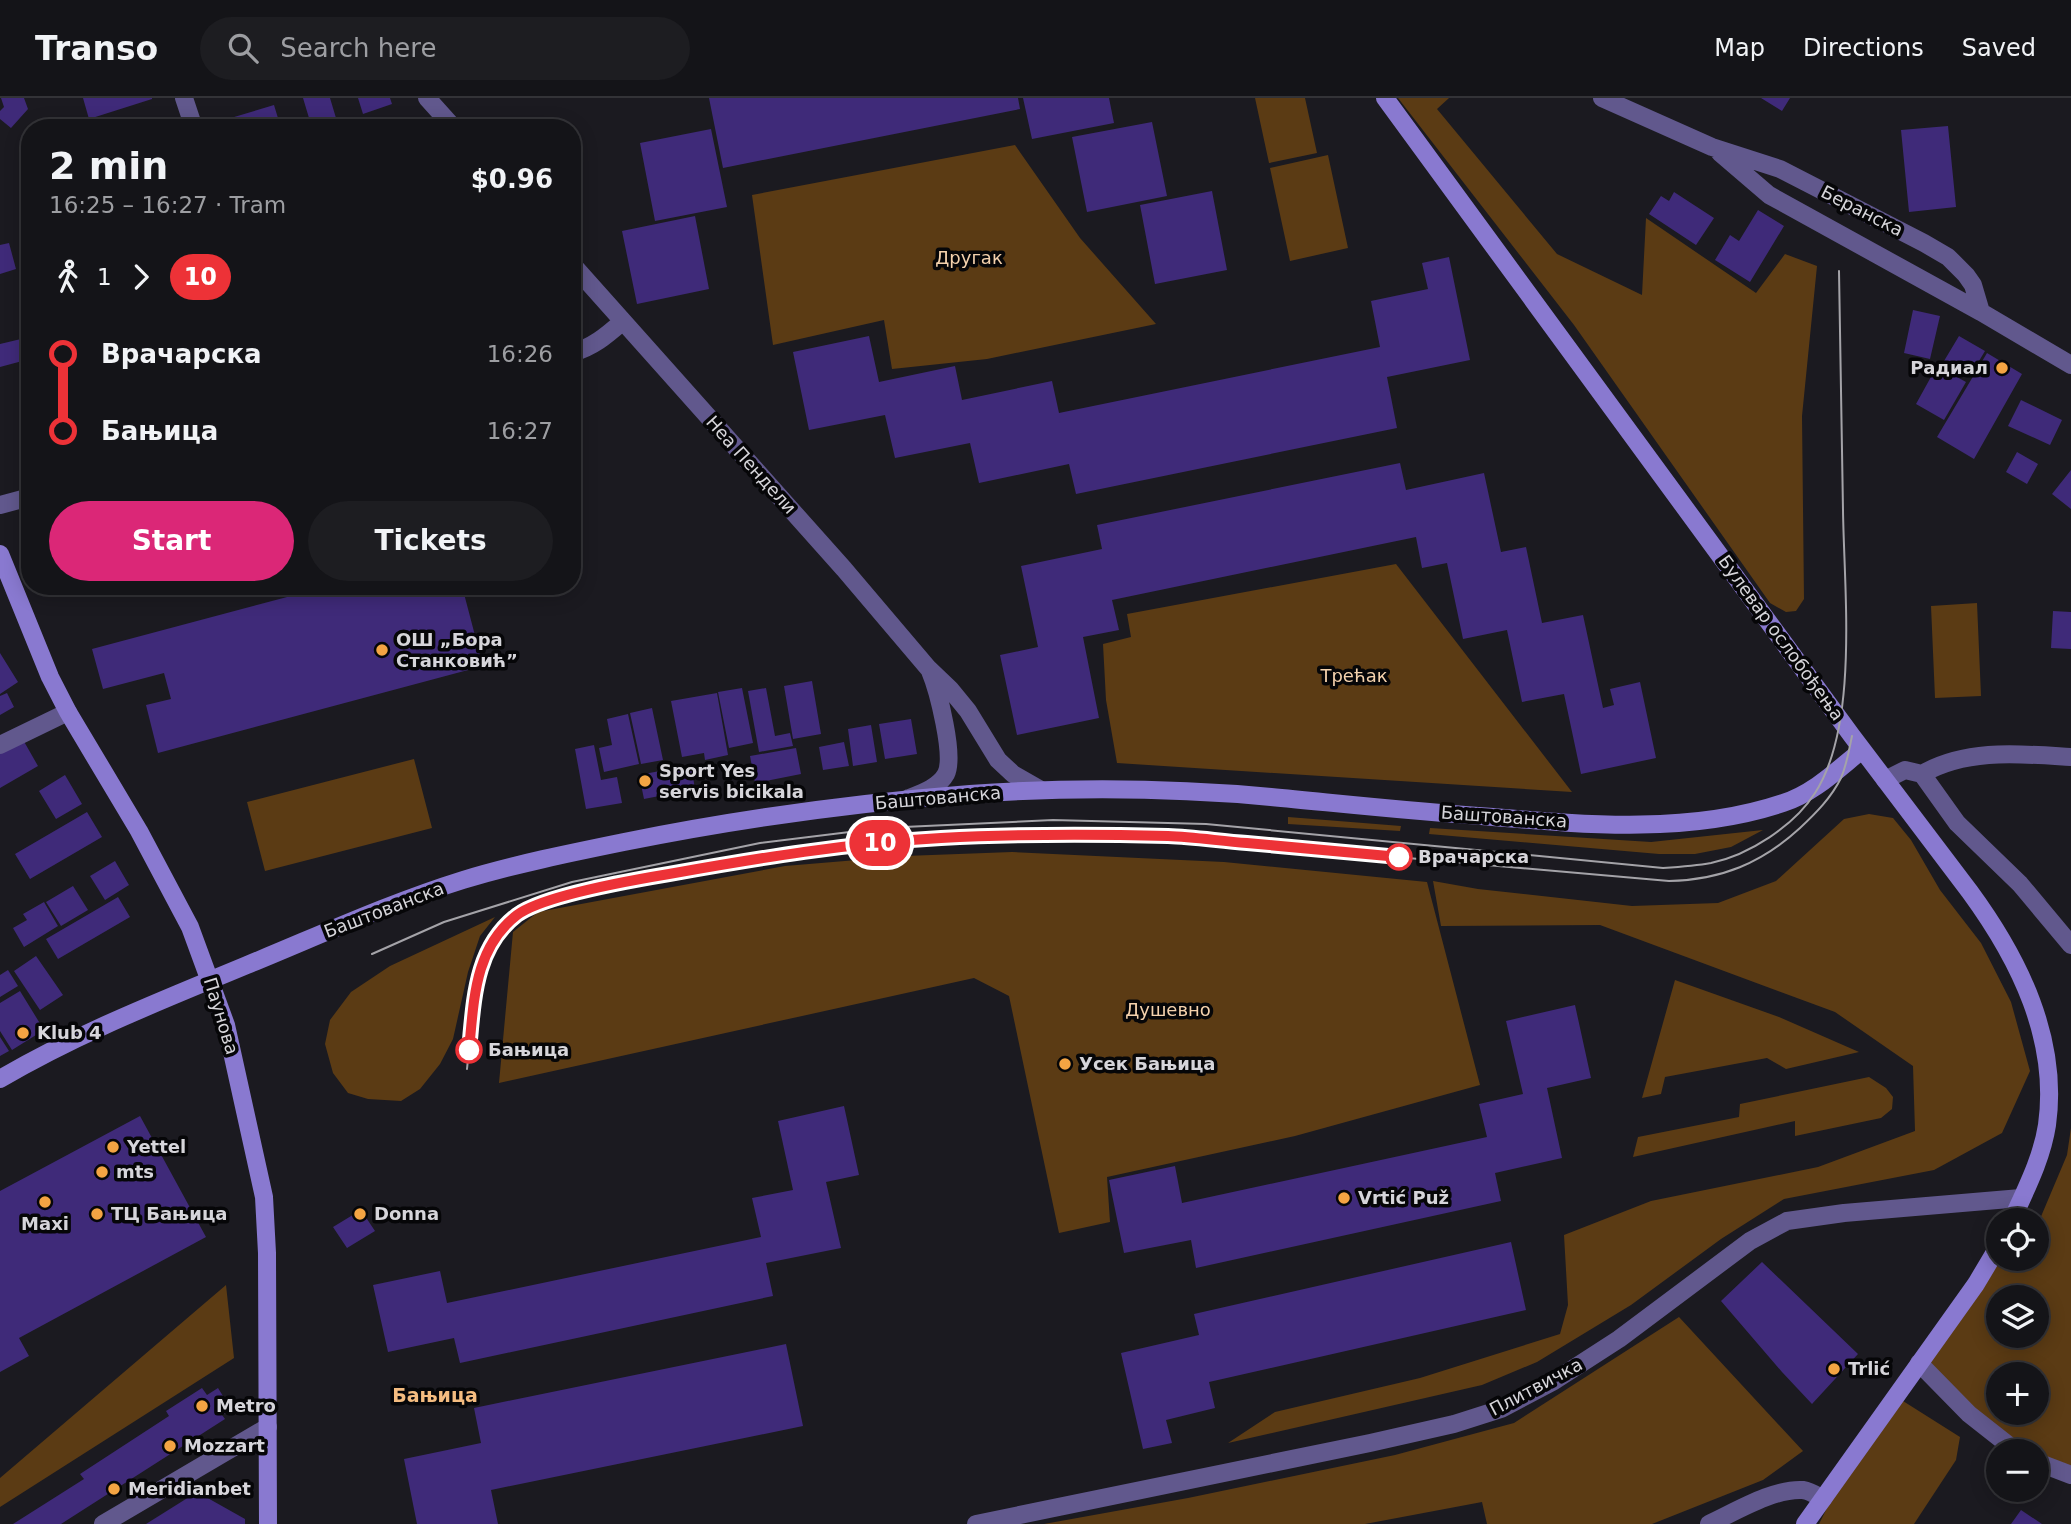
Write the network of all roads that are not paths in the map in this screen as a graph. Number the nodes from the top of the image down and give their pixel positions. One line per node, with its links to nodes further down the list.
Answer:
1 (184, 98): 5 (street)
2 (427, 98): 6 (street)
3 (1385, 98): 19 (street, Булевар ослобођења)
4 (1602, 98): 7 (street, Беранска)
5 (191, 119)
6 (446, 119)
7 (1712, 147): 9 (street, Беранска); 9 (street, Беранска)
8 (581, 274): 10 (street, Неа Пендели)
9 (1981, 312): 12 (street, Беранска)
10 (622, 322): 11 (street); 16 (street, Неа Пендели)
11 (581, 349)
12 (2071, 365)
13 (21, 499): 14 (street)
14 (0, 505)
15 (0, 554): 17 (street, Паунова)
16 (928, 668): 23 (street, Неа Пендели); 24 (street, Неа Пендели)
17 (68, 712): 18 (street); 26 (street, Паунова)
18 (0, 745)
19 (1863, 750): 22 (street, Булевар ослобођења); 23 (street, Баштованска)
20 (2071, 757): 21 (street)
21 (1923, 774): 22 (street); 25 (street)
22 (1885, 780): 28 (street, Булевар ослобођења)
23 (1041, 790): 24 (street, Баштованска)
24 (901, 801): 26 (street, Баштованска)
25 (2071, 945)
26 (211, 980): 27 (street, Баштованска); 32 (street, Паунова)
27 (0, 1079)
28 (2021, 1198): 29 (street, Булевар ослобођења); 39 (street, Плитвичка)
29 (2017, 1208)
30 (1986, 1267): 31 (street)
31 (1919, 1363): 33 (street); 36 (street)
32 (268, 1427): 37 (street); 38 (street, Паунова)
33 (2001, 1439)
34 (2049, 1467): 35 (street)
35 (2071, 1475)
36 (1823, 1499): 40 (street); 41 (street)
37 (103, 1524)
38 (268, 1524)
39 (976, 1524)
40 (1709, 1524)
41 (1805, 1524)

